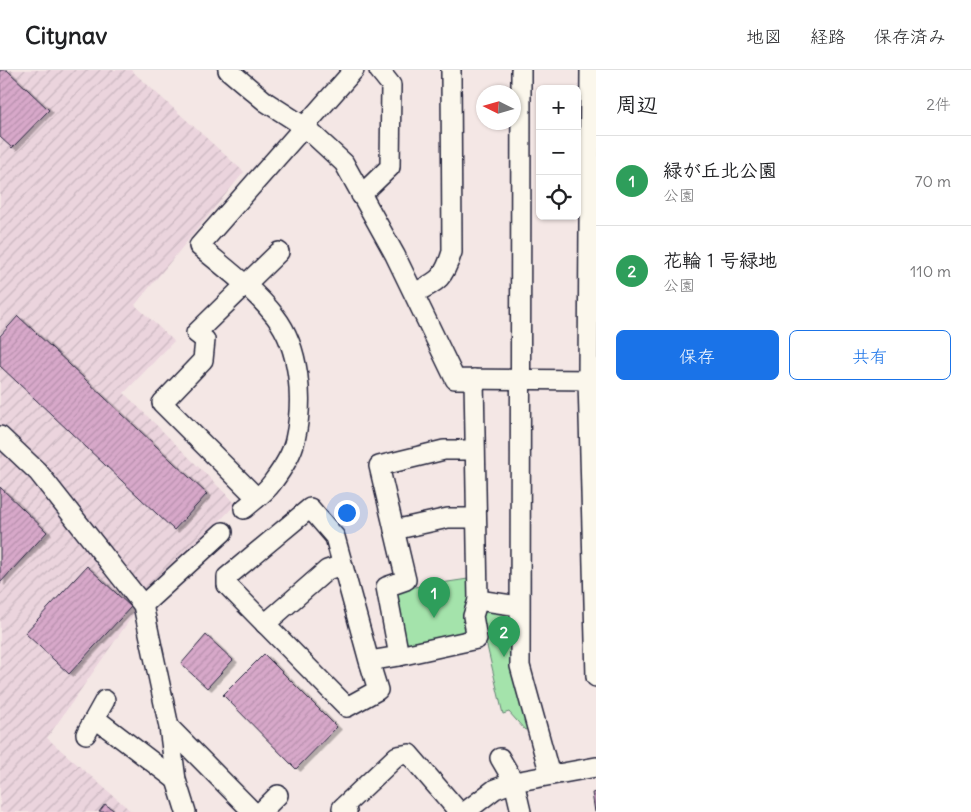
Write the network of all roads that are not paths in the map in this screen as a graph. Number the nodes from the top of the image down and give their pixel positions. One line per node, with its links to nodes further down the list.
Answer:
1 (228, 70): 7 (street)
2 (354, 70): 7 (street)
3 (379, 70): 8 (street)
4 (451, 70): 11 (street)
5 (521, 70): 13 (street)
6 (590, 70): 14 (street)
7 (305, 127): 8 (street); 10 (street)
8 (362, 195): 11 (street)
9 (279, 252): 10 (street)
10 (245, 285): 10 (street)
11 (414, 293): 12 (street)
12 (474, 379): 13 (street); 16 (street)
13 (519, 379): 14 (street); 23 (street)
14 (592, 380): 27 (street)
15 (0, 436): 22 (street)
16 (475, 450): 17 (street); 18 (street)
17 (476, 518): 18 (street); 21 (street)
18 (394, 530): 25 (street)
19 (223, 532): 22 (street)
20 (342, 565): 24 (street); 24 (street); 26 (street)
21 (478, 600): 23 (street); 25 (street)
22 (143, 605): 29 (street)
23 (519, 606): 32 (street)
24 (265, 624): 26 (street)
25 (399, 656): 26 (street)
26 (369, 661)
27 (596, 677)
28 (105, 700): 33 (street)
29 (169, 727): 33 (street); 37 (street)
30 (500, 758): 34 (street)
31 (596, 767): 32 (street)
32 (550, 775): 34 (street)
33 (176, 780): 36 (street)
34 (514, 782): 41 (street); 42 (street)
35 (278, 795): 38 (street)
36 (186, 812)
37 (253, 812)
38 (261, 812)
39 (347, 812): 40 (street)
40 (459, 812)
41 (465, 812)
42 (521, 812)

